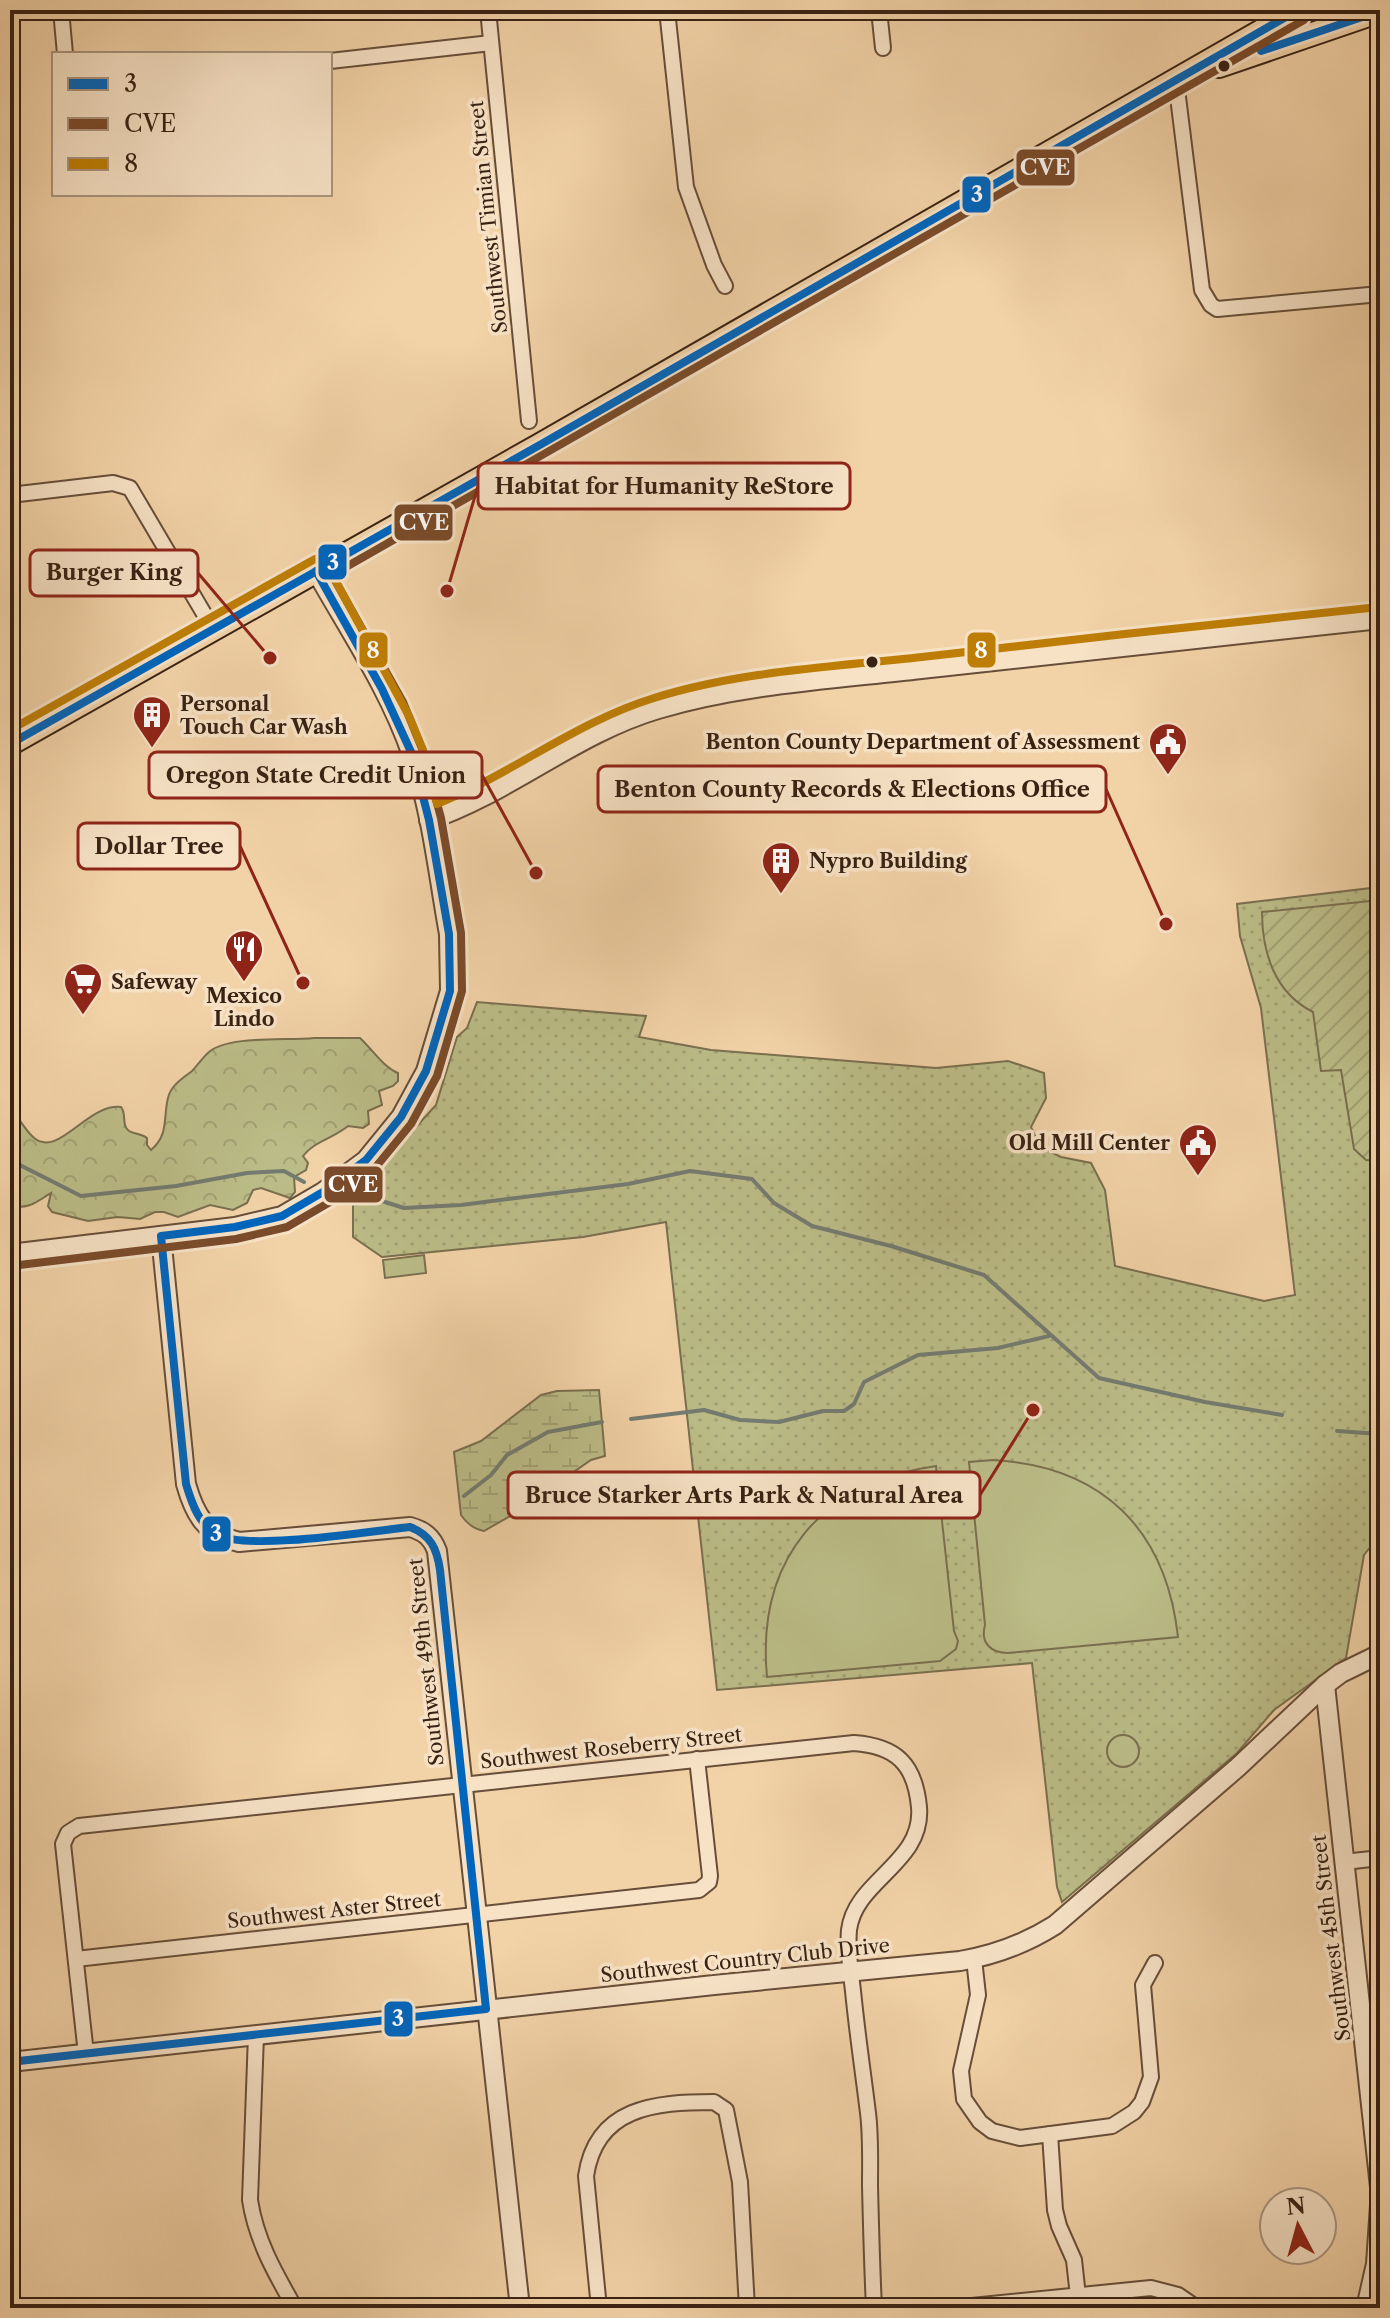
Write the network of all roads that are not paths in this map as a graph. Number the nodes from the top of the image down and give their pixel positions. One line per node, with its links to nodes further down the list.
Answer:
1 (61, 10): 10 (street)
2 (488, 10): 8 (street, Southwest Timian Street)
3 (667, 10): 13 (street)
4 (879, 10): 9 (street)
5 (1378, 11): 7 (street); 12 (highway)
6 (1291, 12): 12 (highway)
7 (1380, 40)
8 (491, 43): 11 (street); 15 (street, Southwest Timian Street)
9 (883, 48)
10 (65, 52)
11 (332, 61)
12 (1176, 81): 14 (street); 17 (highway)
13 (725, 286)
14 (1380, 294)
15 (529, 421)
16 (10, 495): 19 (street)
17 (316, 571): 19 (highway); 21 (street)
18 (1380, 619): 21 (street)
19 (213, 629): 20 (highway)
20 (10, 744)
21 (429, 820): 22 (street)
22 (161, 1236): 23 (street); 27 (street, Southwest 49th Street)
23 (10, 1254)
24 (1380, 1654): 25 (street, Southwest Country Club Drive)
25 (1325, 1685): 29 (street, Southwest 45th Street); 32 (street, Southwest Country Club Drive)
26 (697, 1759): 27 (street, Southwest Roseberry Street); 30 (street, Southwest Aster Street); 34 (street, Southwest Roseberry Street)
27 (461, 1784): 30 (street, Southwest 49th Street); 31 (street, Southwest Roseberry Street)
28 (1380, 1858): 29 (street)
29 (1344, 1862): 40 (street, Southwest 45th Street)
30 (475, 1914): 31 (street, Southwest Aster Street); 35 (street, Southwest 49th Street)
31 (76, 1959): 37 (street, Southwest Roseberry Street)
32 (974, 1959): 34 (street, Southwest Country Club Drive); 39 (street)
33 (1155, 1963): 39 (street)
34 (851, 1972): 35 (street, Southwest Country Club Drive); 47 (street, Southwest Roseberry Street)
35 (486, 2009): 36 (street, Southwest Country Club Drive); 44 (street, Southwest 49th Street)
36 (256, 2035): 37 (street, Southwest Country Club Drive); 43 (street)
37 (86, 2054): 38 (street, Southwest Country Club Drive)
38 (10, 2062)
39 (1050, 2134): 42 (street)
40 (1380, 2187)
41 (1380, 2205): 50 (street)
42 (1078, 2296): 48 (street); 49 (street)
43 (295, 2308)
44 (520, 2308)
45 (599, 2308): 46 (street)
46 (747, 2308)
47 (874, 2308)
48 (952, 2308)
49 (1197, 2308)
50 (1366, 2308)

